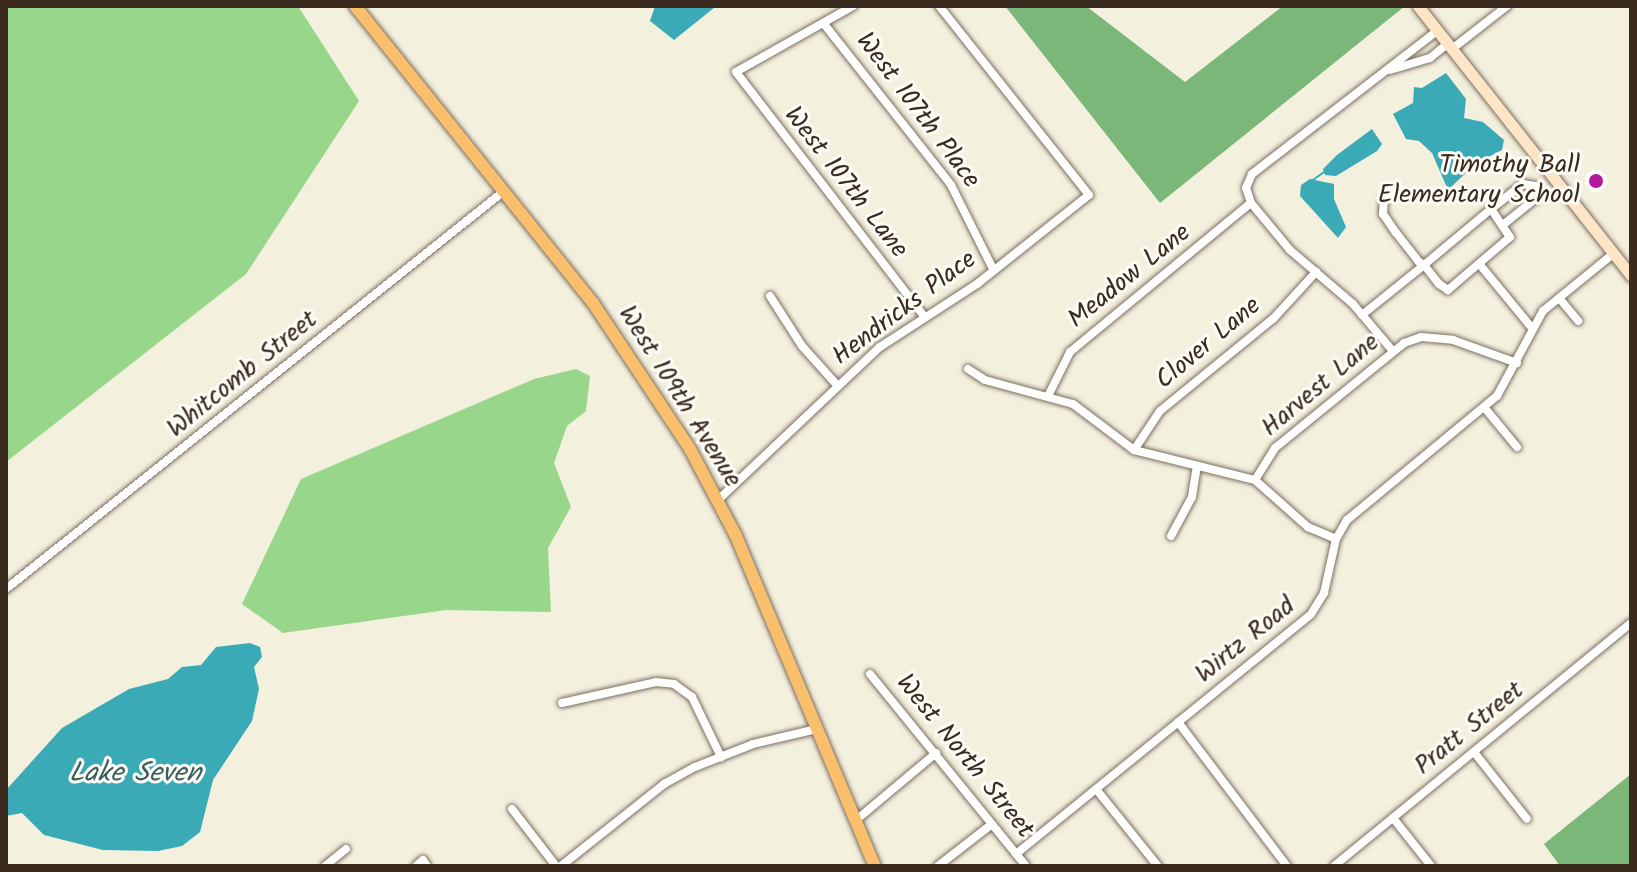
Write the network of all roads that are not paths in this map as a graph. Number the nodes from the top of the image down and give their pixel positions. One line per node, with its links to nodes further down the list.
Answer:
1 (355, 6): 10 (main road, West 109th Avenue)
2 (853, 6): 6 (street)
3 (939, 6): 18 (street, Hendricks Place)
4 (1418, 6): 7 (street)
5 (1507, 6): 8 (street)
6 (824, 24): 18 (street, West 107th Place); 24 (street, West 107th Lane)
7 (1437, 31): 8 (street); 9 (street)
8 (1449, 47): 9 (street); 15 (street)
9 (1385, 71): 12 (street)
10 (504, 191): 37 (main road, West 109th Avenue); 40 (street, Whitcomb Street)
11 (1384, 200): 16 (street)
12 (1251, 203): 19 (street); 31 (street, Meadow Lane)
13 (1491, 209): 14 (street); 14 (street); 16 (street)
14 (1504, 224): 17 (street)
15 (1613, 254): 20 (street); 22 (street, Wirtz Road)
16 (1424, 265): 17 (street); 23 (street)
17 (1481, 266): 26 (street)
18 (993, 269): 24 (street, Hendricks Place)
19 (1316, 272): 23 (street); 34 (street, Clover Lane)
20 (1631, 276)
21 (770, 296): 30 (street)
22 (1559, 298): 25 (street); 26 (street, Wirtz Road)
23 (1362, 315): 27 (street)
24 (925, 317): 30 (street, Hendricks Place)
25 (1578, 321)
26 (1532, 328): 28 (street, Wirtz Road)
27 (1392, 350): 28 (street, Harvest Lane); 36 (street, Harvest Lane)
28 (1517, 363): 32 (street, Wirtz Road)
29 (968, 369): 31 (street)
30 (837, 385): 37 (street, Hendricks Place)
31 (1049, 394): 34 (street)
32 (1484, 407): 33 (street); 39 (street, Wirtz Road)
33 (1517, 447)
34 (1134, 450): 35 (street)
35 (1197, 466): 36 (street); 38 (street)
36 (1255, 480): 39 (street)
37 (719, 499): 45 (main road, West 109th Avenue)
38 (1171, 536)
39 (1336, 539): 44 (street, Wirtz Road)
40 (6, 589)
41 (1631, 623): 46 (street, Pratt Street)
42 (870, 674): 47 (street, West North Street)
43 (562, 703): 48 (street)
44 (1178, 722): 49 (street, Wirtz Road); 65 (street)
45 (817, 729): 48 (street); 53 (main road, West 109th Avenue)
46 (1474, 752): 51 (street, Pratt Street); 52 (street)
47 (936, 753): 53 (street); 54 (street, West North Street)
48 (721, 757): 60 (street)
49 (1096, 789): 56 (street, Wirtz Road); 64 (street)
50 (512, 809): 60 (street)
51 (1393, 818): 66 (street, Pratt Street); 67 (street)
52 (1527, 819)
53 (855, 821): 61 (main road, West 109th Avenue)
54 (992, 824): 56 (street, West North Street); 62 (street)
55 (346, 849): 57 (street)
56 (1016, 854): 63 (street, West North Street)
57 (325, 866)
58 (416, 866): 59 (street)
59 (427, 866)
60 (559, 866)
61 (875, 866)
62 (938, 866)
63 (1026, 866)
64 (1158, 866)
65 (1287, 866)
66 (1334, 866)
67 (1431, 866)

